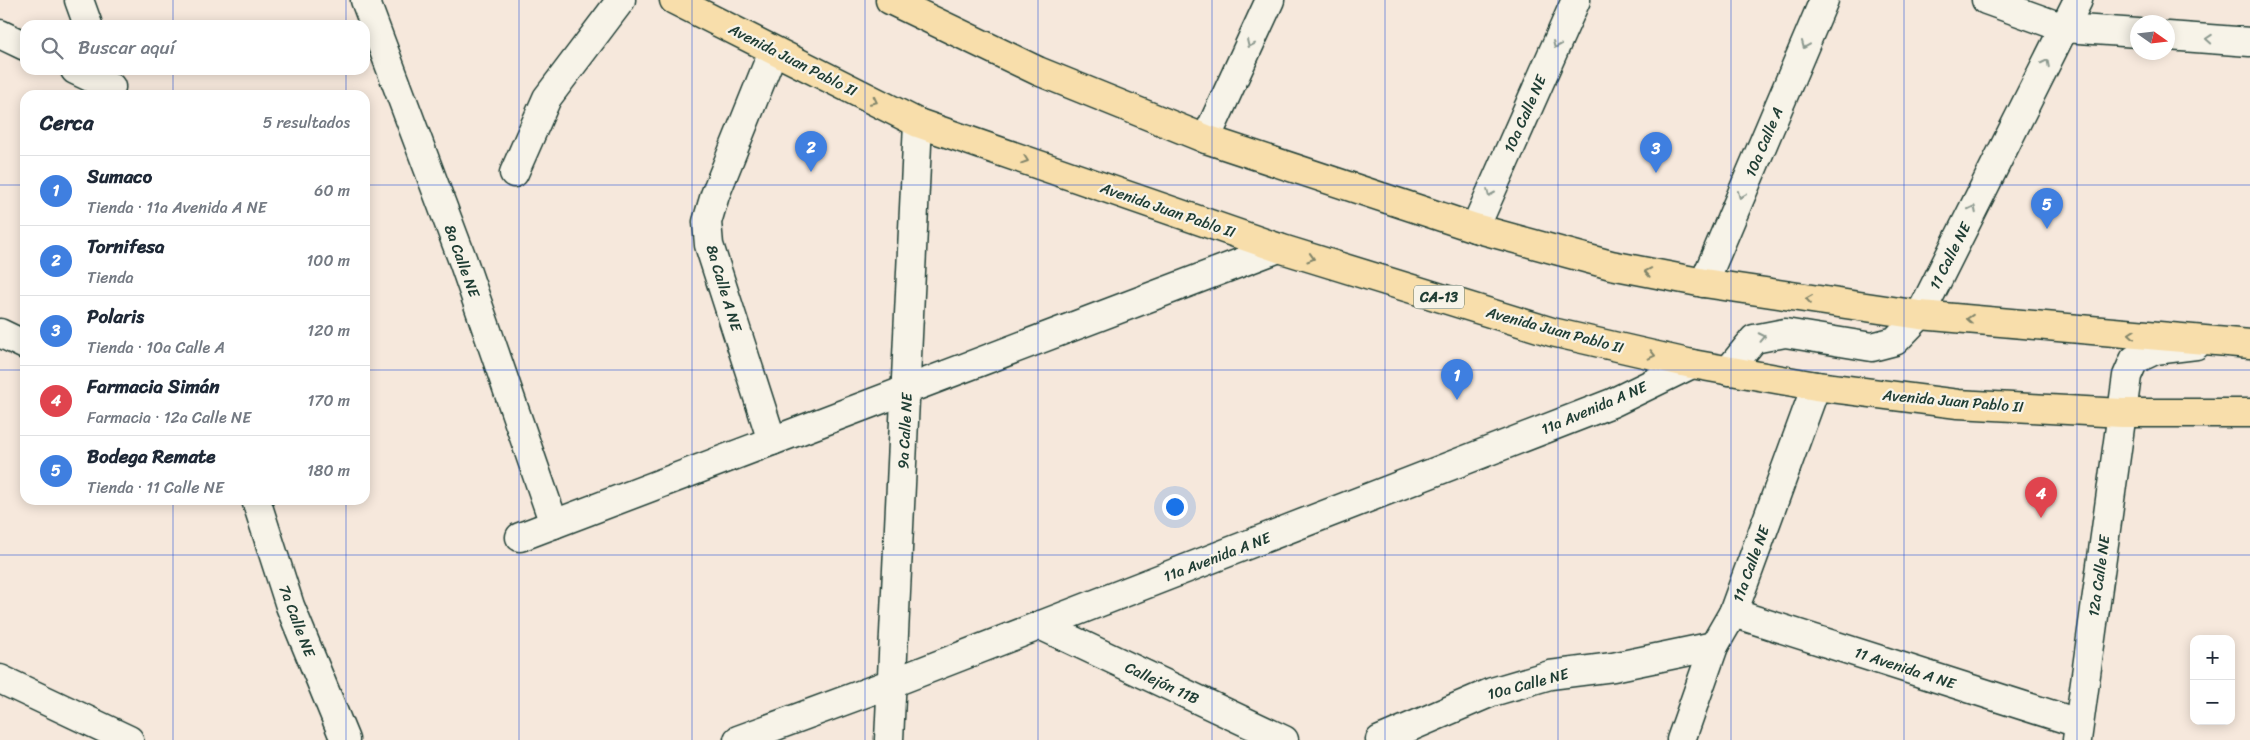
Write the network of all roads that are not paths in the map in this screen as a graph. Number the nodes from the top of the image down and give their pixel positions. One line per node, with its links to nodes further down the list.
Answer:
1 (79, 0): 11 (street)
2 (365, 0): 39 (street, 8a Calle NE)
3 (621, 0): 23 (street)
4 (674, 0): 18 (highway, Avenida Juan Pablo II / CA-13)
5 (1270, 0): 22 (street, one-way to 22)
6 (1576, 0): 24 (street, 10a Calle NE, one-way to 24)
7 (1824, 0): 26 (street, 10a Calle A, one-way to 26)
8 (1986, 0): 12 (street)
9 (2078, 0): 12 (street, 11 Calle NE)
10 (904, 3): 22 (highway)
11 (86, 20)
12 (2064, 28): 13 (street); 27 (street, 11 Calle NE, one-way to 12)
13 (2130, 33)
14 (0, 34): 17 (street)
15 (2175, 37): 16 (street, one-way to 15)
16 (2250, 42)
17 (20, 44)
18 (773, 51): 21 (highway, Avenida Juan Pablo II / CA-13, one-way to 21); 37 (street, 8a Calle A NE)
19 (88, 75): 20 (street)
20 (110, 84)
21 (918, 123): 25 (highway, Avenida Juan Pablo II / CA-13, one-way to 25); 34 (street, 9a Calle NE)
22 (1206, 139): 24 (highway)
23 (514, 172)
24 (1475, 228): 26 (highway, one-way to 24)
25 (1279, 248): 31 (highway, Avenida Juan Pablo II / CA-13, one-way to 31); 34 (street)
26 (1704, 283): 27 (highway, one-way to 26)
27 (1920, 315): 30 (highway, one-way to 27); 32 (street, 11 Calle NE, one-way to 27)
28 (0, 333): 29 (street)
29 (20, 343)
30 (2240, 343): 35 (street, 12a Calle NE)
31 (1692, 364): 32 (highway, Avenida Juan Pablo II / CA-13); 42 (street, 11a Avenida A NE)
32 (1728, 371): 33 (highway, Avenida Juan Pablo II / CA-13)
33 (1816, 386): 35 (highway, Avenida Juan Pablo II / CA-13); 41 (street, 11a Calle NE)
34 (907, 390): 37 (street); 45 (street, 9a Calle NE)
35 (2122, 413): 36 (highway, Avenida Juan Pablo II / CA-13); 46 (street, 12a Calle NE)
36 (2250, 413)
37 (772, 441): 39 (street)
38 (258, 505): 48 (street, 7a Calle NE)
39 (554, 524): 40 (street)
40 (520, 537)
41 (1732, 614): 43 (street, 11a Calle NE); 46 (street, 11 Avenida A NE)
42 (1040, 625): 45 (street, 11a Avenida A NE); 51 (street, Callejón 11B)
43 (1714, 646): 52 (street, 10a Calle NE); 53 (street, 11a Calle NE)
44 (0, 679): 47 (street)
45 (892, 683): 49 (street, 11a Avenida A NE); 50 (street, 9a Calle NE)
46 (2077, 732)
47 (129, 740)
48 (345, 740)
49 (738, 740)
50 (889, 740)
51 (1284, 740)
52 (1380, 740)
53 (1681, 740)

